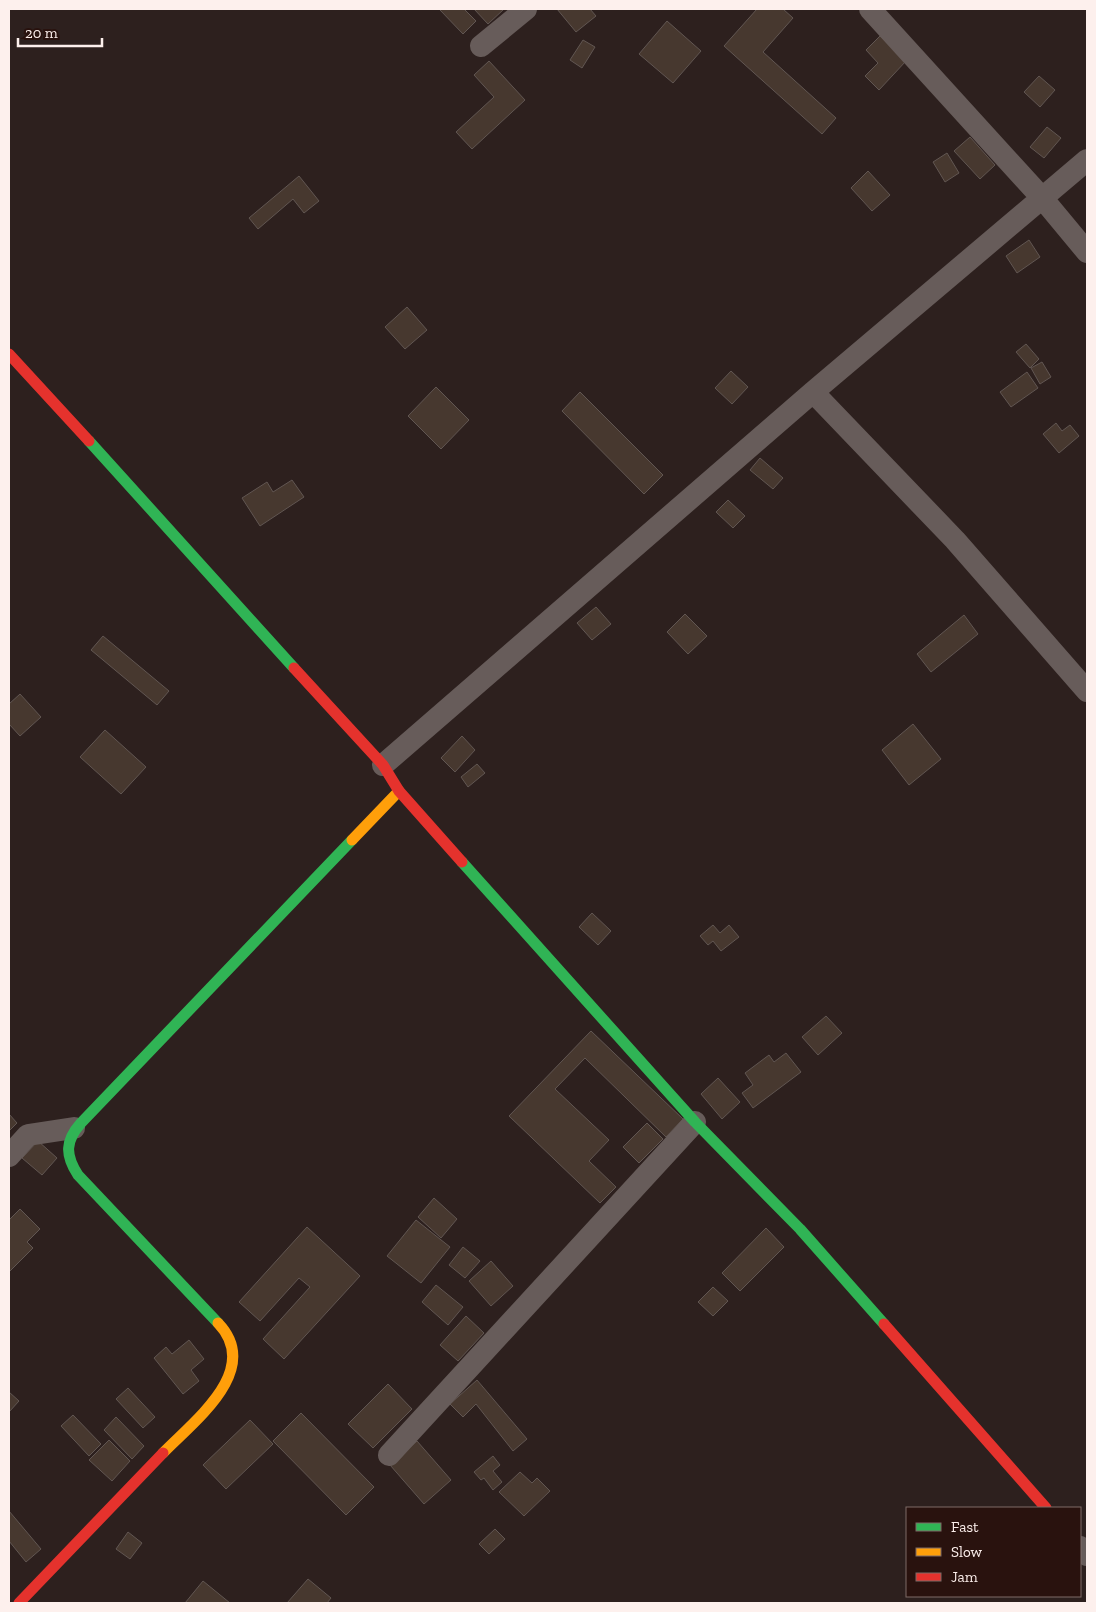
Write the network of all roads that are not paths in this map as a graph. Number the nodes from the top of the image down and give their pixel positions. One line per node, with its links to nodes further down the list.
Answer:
1 (526, 9): 3 (street)
2 (870, 9): 5 (street)
3 (481, 46)
4 (1087, 160): 5 (street)
5 (1044, 198): 6 (street); 8 (street)
6 (1087, 252)
7 (9, 354): 10 (street)
8 (813, 392): 9 (street); 10 (street)
9 (1087, 691)
10 (383, 765): 11 (street)
11 (400, 791): 12 (street); 13 (street)
12 (695, 1122): 15 (street); 16 (street)
13 (74, 1128): 14 (street); 17 (street)
14 (9, 1156)
15 (389, 1455)
16 (1045, 1507)
17 (19, 1603)

